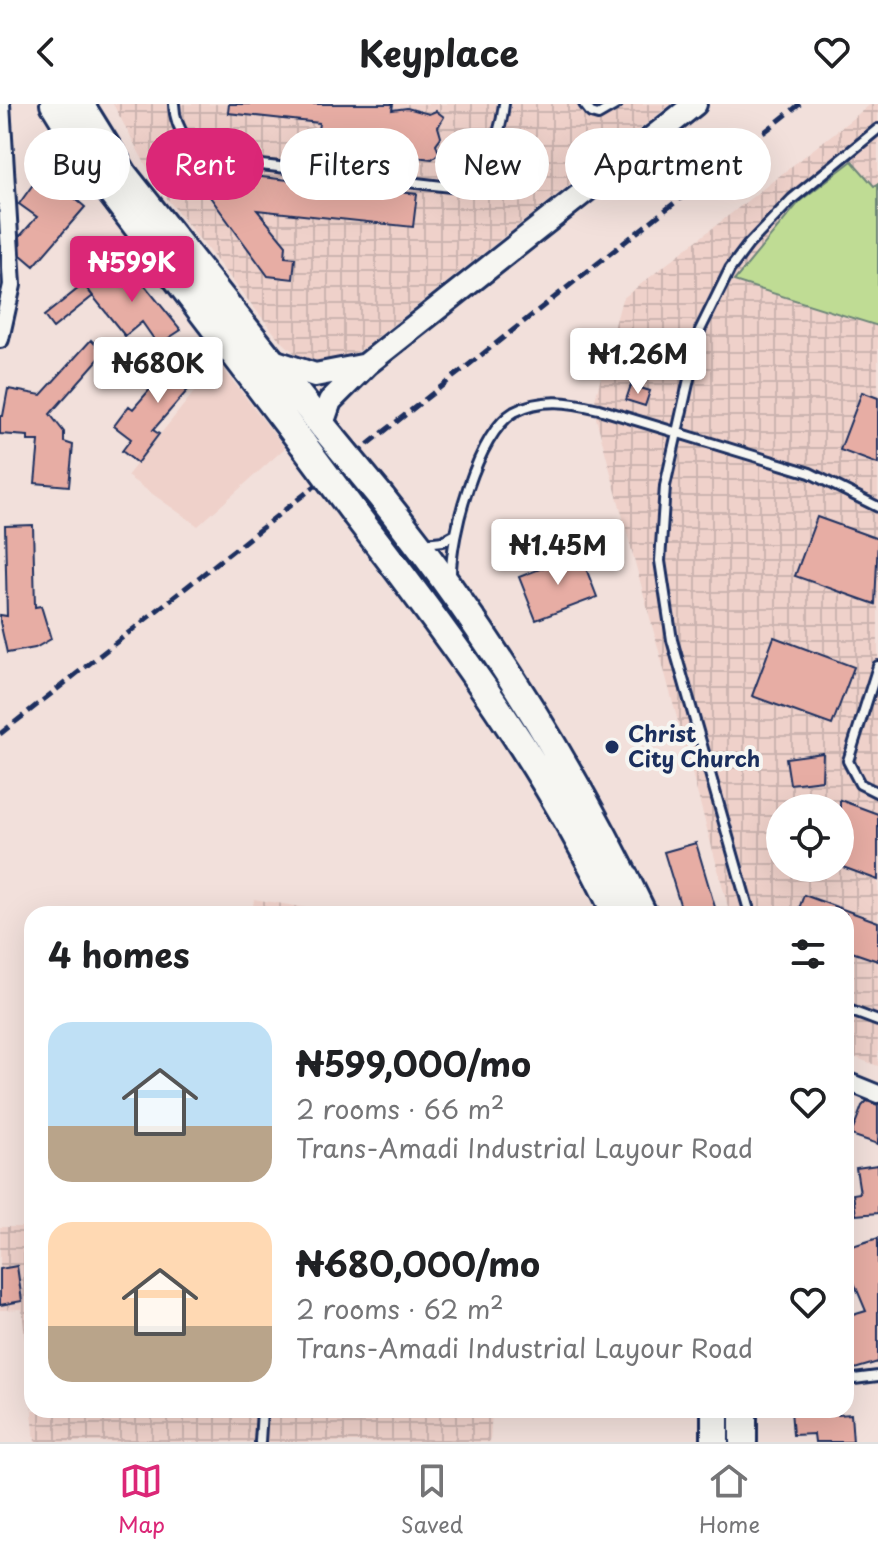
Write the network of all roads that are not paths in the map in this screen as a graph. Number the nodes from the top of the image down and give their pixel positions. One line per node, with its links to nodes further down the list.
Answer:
1 (1, 104): 10 (street)
2 (54, 104): 21 (main road, bridge)
3 (80, 104): 11 (main road)
4 (174, 104): 5 (lane)
5 (504, 104)
6 (584, 104): 7 (lane)
7 (617, 104)
8 (695, 104): 12 (street)
9 (878, 129): 14 (lane)
10 (0, 339)
11 (270, 360): 12 (street); 13 (main road)
12 (367, 364): 13 (street)
13 (324, 427): 17 (main road, bridge)
14 (675, 431): 15 (lane); 16 (lane); 23 (lane)
15 (878, 507)
16 (454, 535): 17 (lane); 18 (lane)
17 (416, 541): 18 (main road)
18 (452, 590): 22 (main road)
19 (878, 666): 20 (lane)
20 (878, 793)
21 (612, 906)
22 (639, 906)
23 (748, 906)
24 (854, 1012): 25 (lane)
25 (878, 1021)
26 (854, 1084): 27 (street)
27 (878, 1094)
28 (878, 1376): 29 (lane)
29 (854, 1379)
30 (262, 1418): 33 (lane)
31 (715, 1418): 34 (main road)
32 (743, 1418): 35 (main road)
33 (260, 1442)
34 (715, 1442)
35 (743, 1442)

